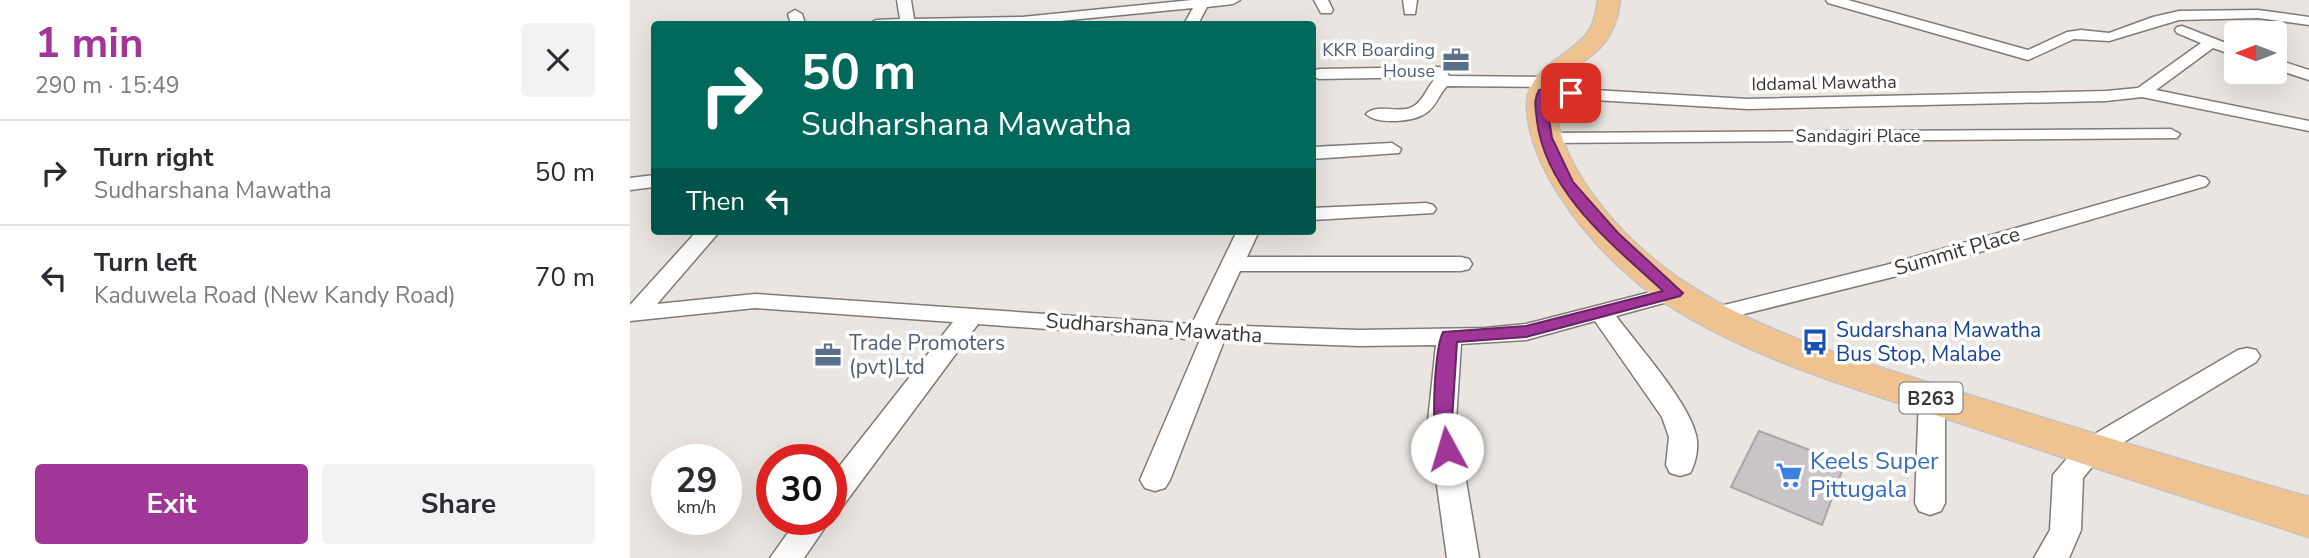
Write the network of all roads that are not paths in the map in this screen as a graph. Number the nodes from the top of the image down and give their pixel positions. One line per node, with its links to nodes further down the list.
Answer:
1 (904, 0): 7 (street)
2 (1233, 0): 5 (street)
3 (1609, 0): 20 (main road)
4 (1833, 0): 12 (street)
5 (1203, 2): 6 (street); 11 (street)
6 (1110, 6): 10 (street)
7 (908, 21)
8 (930, 21): 9 (street)
9 (1009, 21)
10 (1030, 21)
11 (1193, 21)
12 (2309, 21)
13 (2182, 30): 14 (street)
14 (2210, 43): 15 (street); 21 (street)
15 (2224, 48)
16 (2287, 68): 18 (street)
17 (1319, 74): 19 (street)
18 (2309, 75)
19 (1443, 81): 20 (street); 22 (street)
20 (1545, 87): 21 (street, Iddamal Mawatha); 25 (main road, B263)
21 (2142, 92): 23 (street)
22 (1375, 114)
23 (2309, 126)
24 (2171, 134): 25 (street, Sandagiri Place)
25 (1546, 138): 37 (main road, B263)
26 (1392, 149): 27 (street)
27 (1316, 153)
28 (651, 181): 30 (street)
29 (2199, 182): 40 (street, Summit Place)
30 (630, 184)
31 (1426, 208): 32 (street)
32 (1316, 214)
33 (705, 235): 39 (street)
34 (1246, 235): 35 (street)
35 (1233, 264): 36 (street); 42 (street)
36 (1461, 264)
37 (1674, 293): 38 (street, Sudharshana Mawatha); 40 (main road, B263)
38 (1601, 312): 43 (street, Sudharshana Mawatha); 47 (street)
39 (633, 314): 41 (street, Sudharshana Mawatha)
40 (1712, 315): 45 (main road, B263)
41 (971, 316): 42 (street, Sudharshana Mawatha); 48 (street)
42 (1208, 333): 43 (street, Sudharshana Mawatha); 49 (street)
43 (1449, 336): 54 (street)
44 (2247, 356): 46 (street)
45 (1932, 398): 46 (main road, B263); 50 (street)
46 (2091, 449): 51 (main road, B263); 55 (street)
47 (1680, 465)
48 (847, 478)
49 (1155, 480)
50 (1930, 503)
51 (2309, 517)
52 (804, 535): 53 (street)
53 (786, 558)
54 (1463, 558)
55 (2050, 558)

